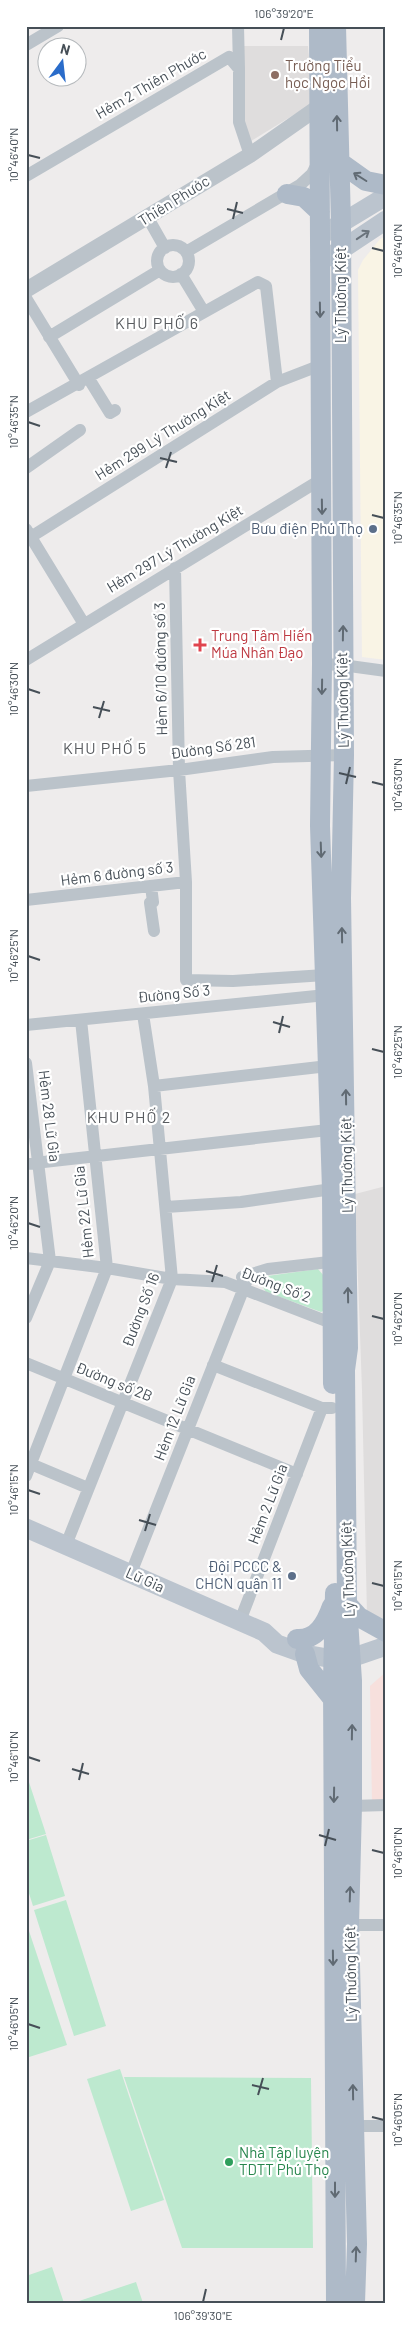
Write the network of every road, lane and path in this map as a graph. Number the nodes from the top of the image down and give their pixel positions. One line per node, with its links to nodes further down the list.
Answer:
1 (58, 26): 5 (street)
2 (238, 26): 6 (street)
3 (319, 26): 7 (main road, Lý Thường Kiệt)
4 (336, 26): 9 (main road, Lý Thường Kiệt, one-way to 4)
5 (26, 45)
6 (239, 69): 8 (street); 10 (street, Hẻm 2 Thiên Phước)
7 (320, 106): 8 (street, Thiên Phước); 9 (main road, Lý Thường Kiệt)
8 (250, 155): 15 (street, Thiên Phước)
9 (330, 159): 11 (main road, one-way to 9); 12 (street); 14 (main road, Lý Thường Kiệt); 17 (main road, Lý Thường Kiệt)
10 (26, 176)
11 (386, 185)
12 (287, 194): 14 (main road); 21 (street)
13 (386, 196): 17 (main road)
14 (320, 212): 18 (main road, Lý Thường Kiệt)
15 (148, 218): 19 (street); 25 (street, Thiên Phước)
16 (386, 220): 20 (main road, one-way to 16)
17 (341, 224): 18 (main road); 20 (main road, Lý Thường Kiệt)
18 (320, 236): 22 (main road, Lý Thường Kiệt)
19 (165, 248): 21 (street); 23 (street)
20 (341, 250): 22 (main road); 35 (main road, Lý Thường Kiệt)
21 (186, 252): 24 (street)
22 (320, 261): 29 (main road, Lý Thường Kiệt, one-way to 29)
23 (160, 270): 24 (street); 28 (street)
24 (181, 274): 27 (street)
25 (26, 290)
26 (26, 298): 28 (street)
27 (204, 312): 30 (street); 31 (street)
28 (49, 337): 30 (street)
29 (320, 365): 31 (street, Hẻm 299 Lý Thường Kiệt); 37 (main road, Lý Thường Kiệt)
30 (84, 382): 32 (street); 33 (street)
31 (277, 382): 38 (street, Hẻm 299 Lý Thường Kiệt)
32 (115, 410)
33 (26, 412)
34 (80, 430): 36 (street)
35 (341, 467): 37 (street, Hẻm 297 Lý Thường Kiệt); 43 (main road, Lý Thường Kiệt, one-way to 35)
36 (26, 468)
37 (321, 480): 39 (street, Hẻm 297 Lý Thường Kiệt); 42 (main road, Lý Thường Kiệt, one-way to 42)
38 (28, 535): 40 (street)
39 (175, 568): 40 (street, Hẻm 297 Lý Thường Kiệt); 47 (street, Hẻm 6/10 đường số 3)
40 (84, 624): 41 (street, Hẻm 297 Lý Thường Kiệt)
41 (26, 660)
42 (322, 664): 43 (street); 46 (main road, Lý Thường Kiệt, one-way to 46)
43 (342, 665): 44 (street); 45 (main road, Lý Thường Kiệt)
44 (386, 671)
45 (344, 755): 46 (street, Đường Số 281); 68 (main road, Lý Thường Kiệt, one-way to 45)
46 (321, 756): 47 (street, Đường Số 281); 53 (main road, Lý Thường Kiệt, one-way to 53)
47 (179, 770): 48 (street, Đường Số 281); 49 (street, Hẻm 6/10 đường số 3)
48 (26, 786)
49 (186, 882): 50 (street, Hẻm 6 đường số 3); 53 (street, Hẻm 6 đường số 3)
50 (151, 886): 51 (street, Hẻm 6 đường số 3); 52 (street)
51 (26, 900)
52 (154, 931)
53 (325, 975): 54 (main road, Lý Thường Kiệt)
54 (326, 995): 55 (street, Đường Số 3); 59 (main road, Lý Thường Kiệt)
55 (143, 1014): 56 (street, Đường Số 3); 60 (street, Đường Số 16)
56 (81, 1020): 57 (street, Đường Số 3); 63 (street, Hẻm 22 Lữ Gia)
57 (26, 1025)
58 (26, 1063): 64 (street, Hẻm 28 Lữ Gia)
59 (328, 1066): 60 (street); 61 (main road, Lý Thường Kiệt)
60 (154, 1086): 62 (street, Đường Số 16)
61 (328, 1130): 62 (street); 65 (main road, Lý Thường Kiệt)
62 (160, 1149): 63 (street); 66 (street, Đường Số 16)
63 (95, 1156): 64 (street); 70 (street, Hẻm 22 Lữ Gia)
64 (32, 1163): 69 (street, Hẻm 28 Lữ Gia)
65 (332, 1189): 66 (street); 68 (main road, Lý Thường Kiệt)
66 (166, 1207): 72 (street, Đường Số 16)
67 (26, 1258): 69 (street, Đường Số 2)
68 (340, 1260): 71 (street, Đường Số 2); 76 (main road, Lý Thường Kiệt)
69 (50, 1261): 70 (street, Đường Số 2); 75 (street, Hẻm 28 Lữ Gia)
70 (107, 1268): 72 (street, Đường Số 2); 79 (street, Hẻm 22 Lữ Gia)
71 (249, 1275): 73 (street, Đường Số 2); 74 (street, Hẻm 12 Lữ Gia)
72 (172, 1280): 73 (street, Đường Số 2); 80 (street, Đường Số 16)
73 (225, 1282): 74 (street, Đường Số 2)
74 (243, 1290): 76 (street, Đường Số 2); 78 (street, Hẻm 12 Lữ Gia)
75 (26, 1318)
76 (340, 1327): 81 (main road, Lý Thường Kiệt); 89 (main road, Lý Thường Kiệt)
77 (26, 1364): 79 (street, Đường số 2B)
78 (214, 1365): 81 (street); 82 (street, Hẻm 12 Lữ Gia)
79 (64, 1378): 80 (street, Đường số 2B); 83 (street, Hẻm 22 Lữ Gia)
80 (122, 1402): 82 (street, Đường số 2B); 85 (street, Đường Số 16)
81 (327, 1408): 84 (street, Hẻm 2 Lữ Gia); 89 (main road, Lý Thường Kiệt)
82 (188, 1431): 84 (street, Đường số 2B); 88 (street, Hẻm 12 Lữ Gia)
83 (28, 1467): 85 (street)
84 (297, 1474): 90 (street, Hẻm 2 Lữ Gia)
85 (88, 1488): 87 (street, Đường Số 16)
86 (26, 1528): 87 (main road, Lữ Gia)
87 (66, 1545): 88 (main road, Lữ Gia)
88 (130, 1573): 90 (main road, Lữ Gia)
89 (341, 1598): 91 (main road); 93 (main road, Lý Thường Kiệt); 93 (main road)
90 (240, 1621): 93 (main road, Lữ Gia)
91 (386, 1632)
92 (386, 1646): 93 (main road)
93 (321, 1653): 94 (main road, Lý Thường Kiệt); 94 (main road); 96 (main road, Lý Thường Kiệt, one-way to 93)
94 (333, 1699): 97 (main road, Lý Thường Kiệt, one-way to 97)
95 (386, 1805): 96 (street)
96 (352, 1806): 97 (main road, Lý Thường Kiệt, one-way to 96)
97 (341, 1925): 98 (street); 99 (main road, Lý Thường Kiệt)
98 (386, 1925)
99 (345, 2126): 100 (street); 101 (main road, Lý Thường Kiệt, one-way to 101); 102 (main road, Lý Thường Kiệt, one-way to 99)
100 (386, 2126)
101 (336, 2303)
102 (355, 2303)

